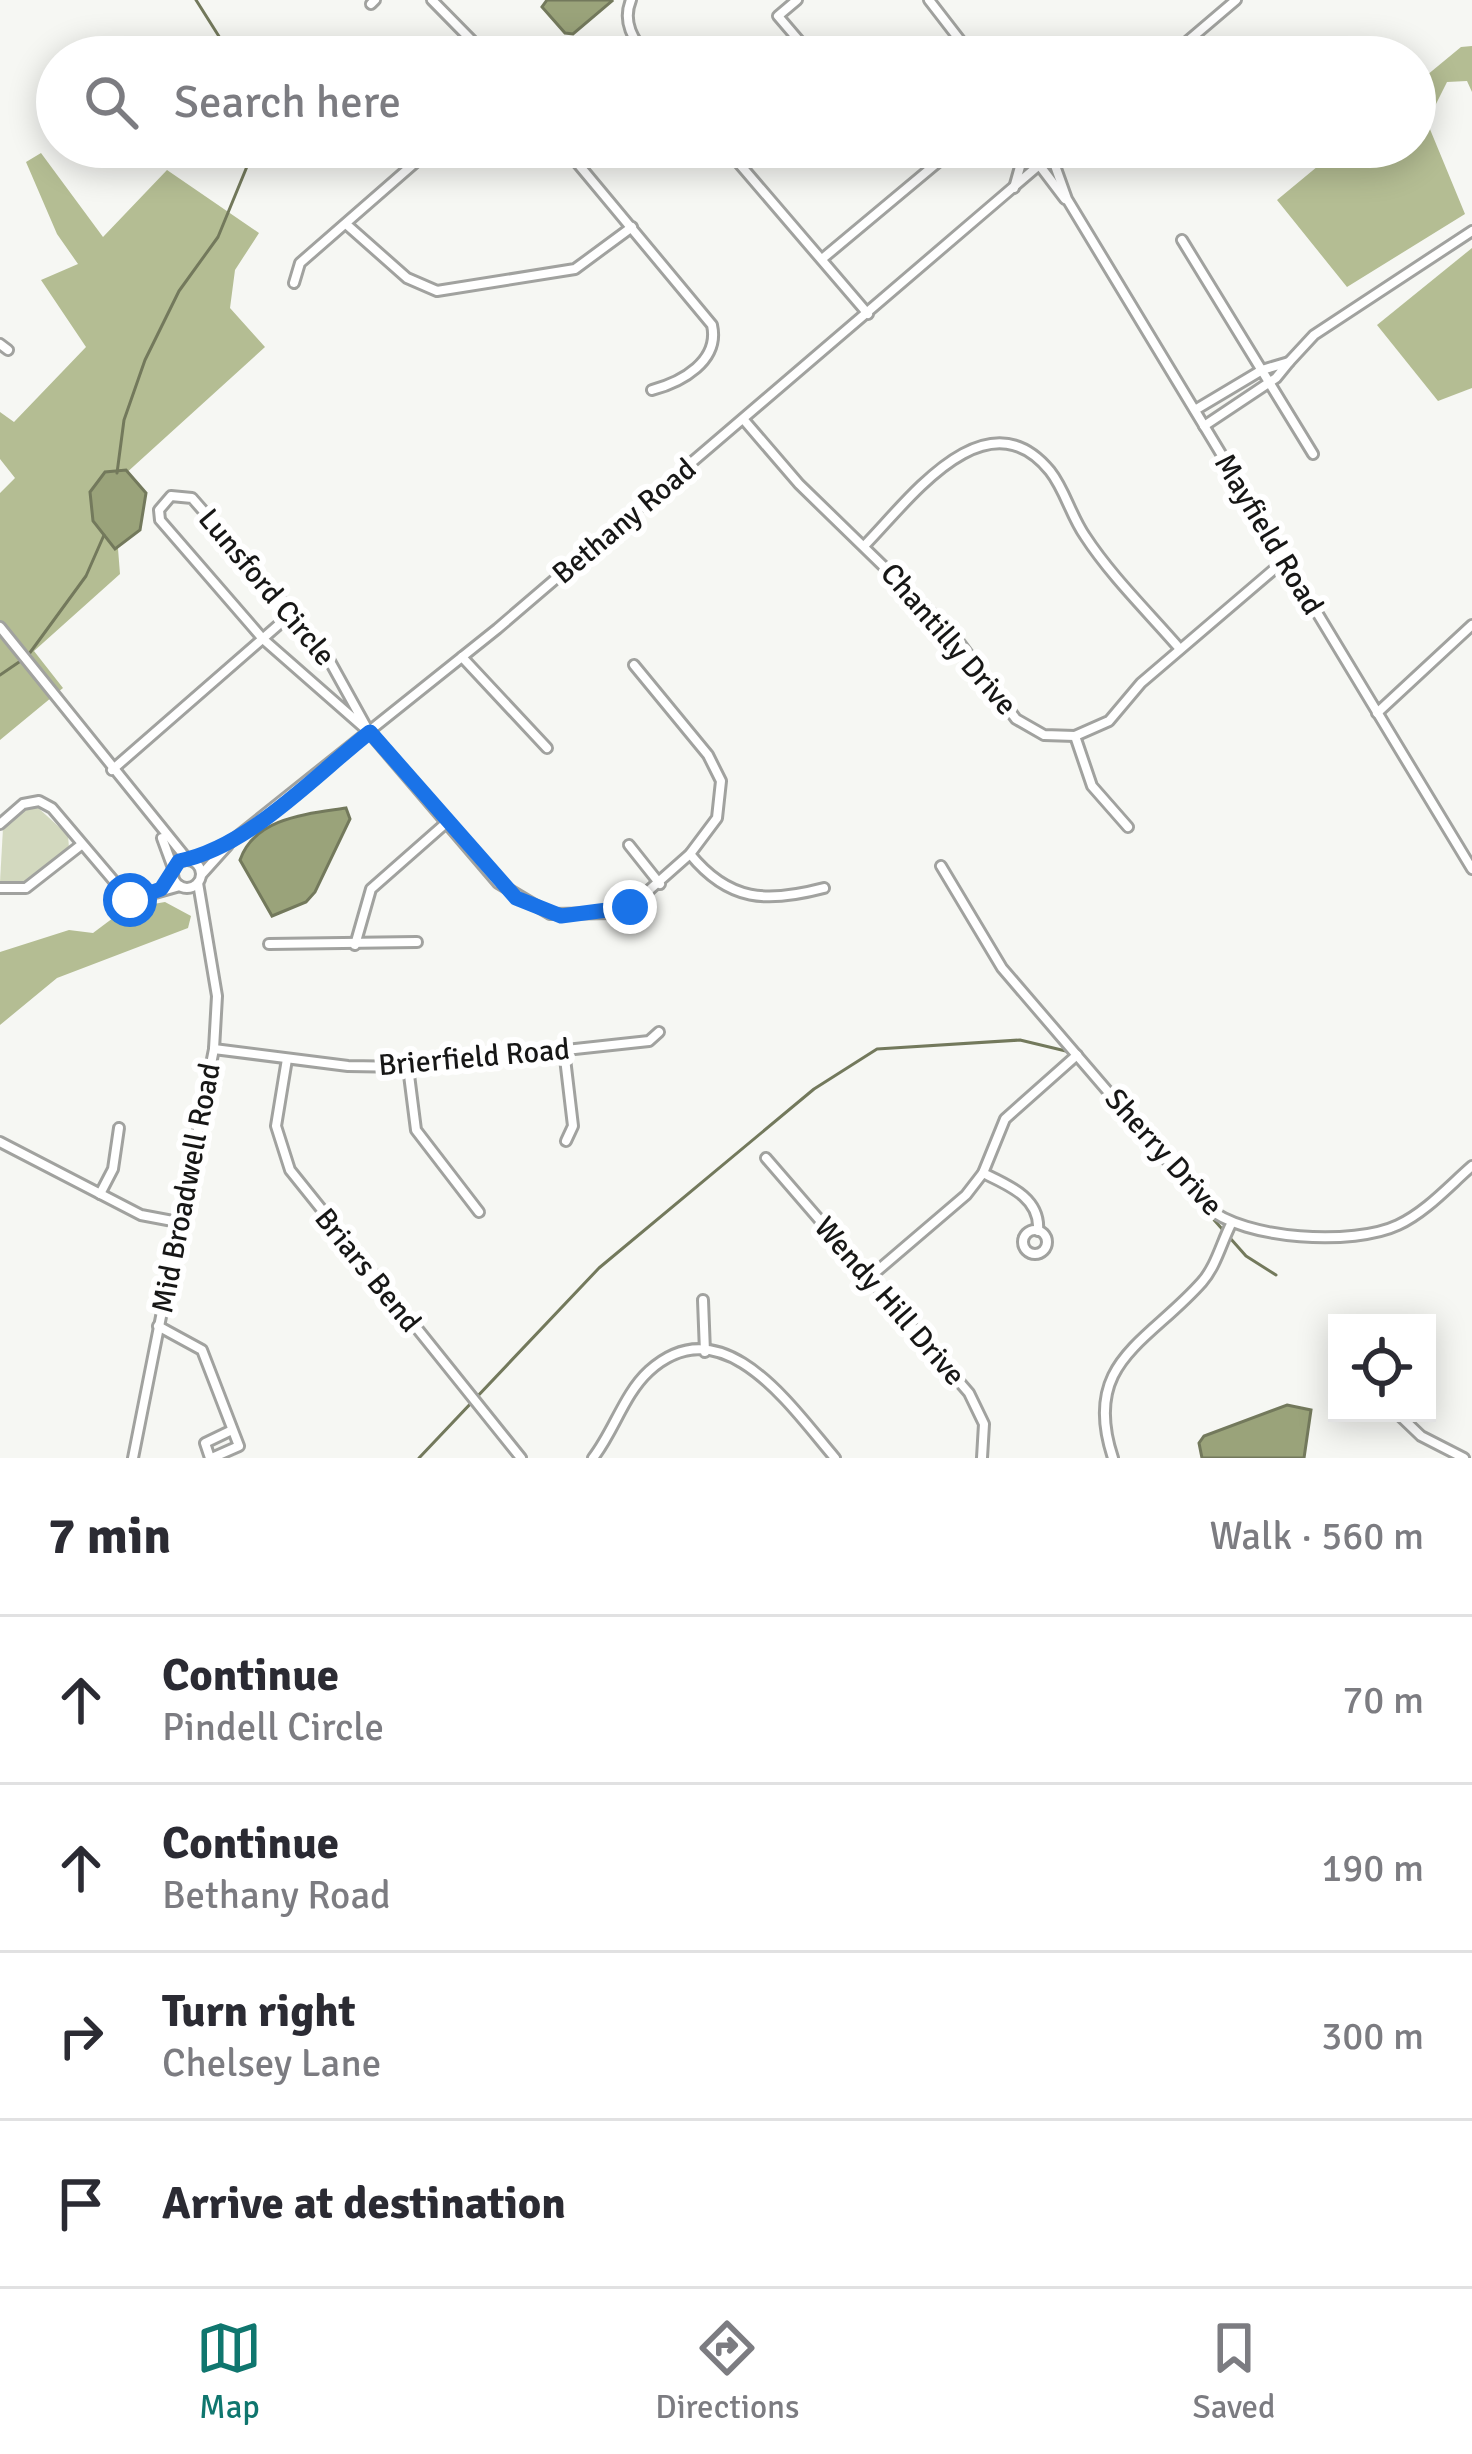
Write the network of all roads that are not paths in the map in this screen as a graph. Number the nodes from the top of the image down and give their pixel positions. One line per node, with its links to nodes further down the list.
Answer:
1 (431, 0): 6 (street)
2 (632, 0): 7 (street)
3 (797, 0): 8 (street)
4 (929, 0): 9 (street)
5 (1236, 0): 10 (street)
6 (467, 36)
7 (632, 36)
8 (796, 36)
9 (957, 36)
10 (1194, 36)
11 (409, 168): 22 (street)
12 (582, 168): 23 (street)
13 (743, 168): 26 (street)
14 (931, 168): 26 (street)
15 (1020, 168): 19 (street)
16 (1037, 168): 19 (street, Bethany Road)
17 (1040, 168): 20 (street, Mayfield Road)
18 (1061, 168): 21 (street, Mayfield Road)
19 (1018, 186): 20 (street); 28 (street, Bethany Road)
20 (1055, 188): 21 (street, Mayfield Road)
21 (1067, 199): 33 (street, Mayfield Road)
22 (346, 224): 23 (street); 27 (street)
23 (632, 227): 32 (street)
24 (1472, 231): 29 (street)
25 (1181, 241): 30 (street)
26 (822, 259): 28 (street)
27 (294, 283)
28 (868, 314): 34 (street, Bethany Road)
29 (1289, 362): 30 (street); 31 (street)
30 (1262, 370): 31 (street); 33 (street)
31 (1269, 382): 35 (street); 36 (street)
32 (652, 390)
33 (1194, 410): 35 (street, Mayfield Road)
34 (744, 420): 37 (street, Chantilly Drive); 44 (street, Bethany Road)
35 (1204, 426): 38 (street, Mayfield Road)
36 (1312, 454)
37 (866, 544): 43 (street); 48 (street, Chantilly Drive)
38 (1285, 560): 43 (street); 46 (street, Mayfield Road)
39 (291, 614): 42 (street); 42 (street, Lunsford Circle); 47 (street, Lunsford Circle)
40 (1472, 626): 46 (street)
41 (0, 627): 50 (street)
42 (263, 639): 47 (street, Lunsford Circle); 50 (street)
43 (1180, 649): 48 (street)
44 (462, 657): 47 (street, Bethany Road); 49 (street)
45 (634, 665): 58 (street)
46 (1377, 713): 61 (street, Mayfield Road)
47 (370, 732): 52 (street); 55 (street, Bethany Road)
48 (1075, 736): 53 (street)
49 (547, 748)
50 (112, 770): 54 (street)
51 (0, 824): 56 (street)
52 (446, 824): 64 (street); 72 (street)
53 (1128, 827)
54 (160, 831): 59 (street); 62 (street)
55 (228, 844): 59 (street, Bethany Road); 63 (street, Bethany Road)
56 (81, 845): 66 (street); 68 (street)
57 (629, 845): 64 (street)
58 (690, 854): 64 (street); 67 (street)
59 (190, 860): 62 (street, Bethany Road); 63 (street)
60 (941, 866): 76 (street, Sherry Drive)
61 (1472, 869)
62 (173, 872): 65 (street, Mid Broadwell Road); 68 (street, Bethany Road)
63 (199, 879): 65 (street); 69 (street, Mid Broadwell Road)
64 (660, 884)
65 (183, 887): 68 (street); 69 (street, Mid Broadwell Road)
66 (0, 888)
67 (824, 888)
68 (161, 889)
69 (203, 917): 74 (street, Mid Broadwell Road)
70 (417, 942): 72 (street)
71 (269, 944): 72 (street)
72 (356, 945)
73 (659, 1032): 75 (street, Brierfield Road)
74 (214, 1048): 77 (street, Brierfield Road); 87 (street, Mid Broadwell Road)
75 (564, 1050): 78 (street, Brierfield Road); 80 (street)
76 (1077, 1055): 84 (street); 88 (street, Sherry Drive)
77 (287, 1059): 78 (street, Brierfield Road); 98 (street, Briars Bend)
78 (408, 1067): 86 (street)
79 (119, 1128): 85 (street)
80 (566, 1141)
81 (0, 1142): 85 (street)
82 (766, 1158): 90 (street, Wendy Hill Drive)
83 (1472, 1166): 88 (street, Sherry Drive)
84 (983, 1173): 89 (street); 90 (street)
85 (100, 1195): 87 (street)
86 (479, 1211)
87 (178, 1222): 92 (street, Mid Broadwell Road)
88 (1231, 1224): 102 (street)
89 (1038, 1231)
90 (870, 1277): 101 (street, Wendy Hill Drive)
91 (703, 1300): 93 (street)
92 (158, 1326): 95 (street); 96 (street, Mid Broadwell Road)
93 (705, 1352): 99 (street); 100 (street)
94 (1406, 1422): 103 (street)
95 (232, 1430): 97 (street); 97 (street)
96 (133, 1458)
97 (211, 1458)
98 (521, 1458)
99 (593, 1458)
100 (835, 1458)
101 (982, 1458)
102 (1113, 1458)
103 (1464, 1458)

